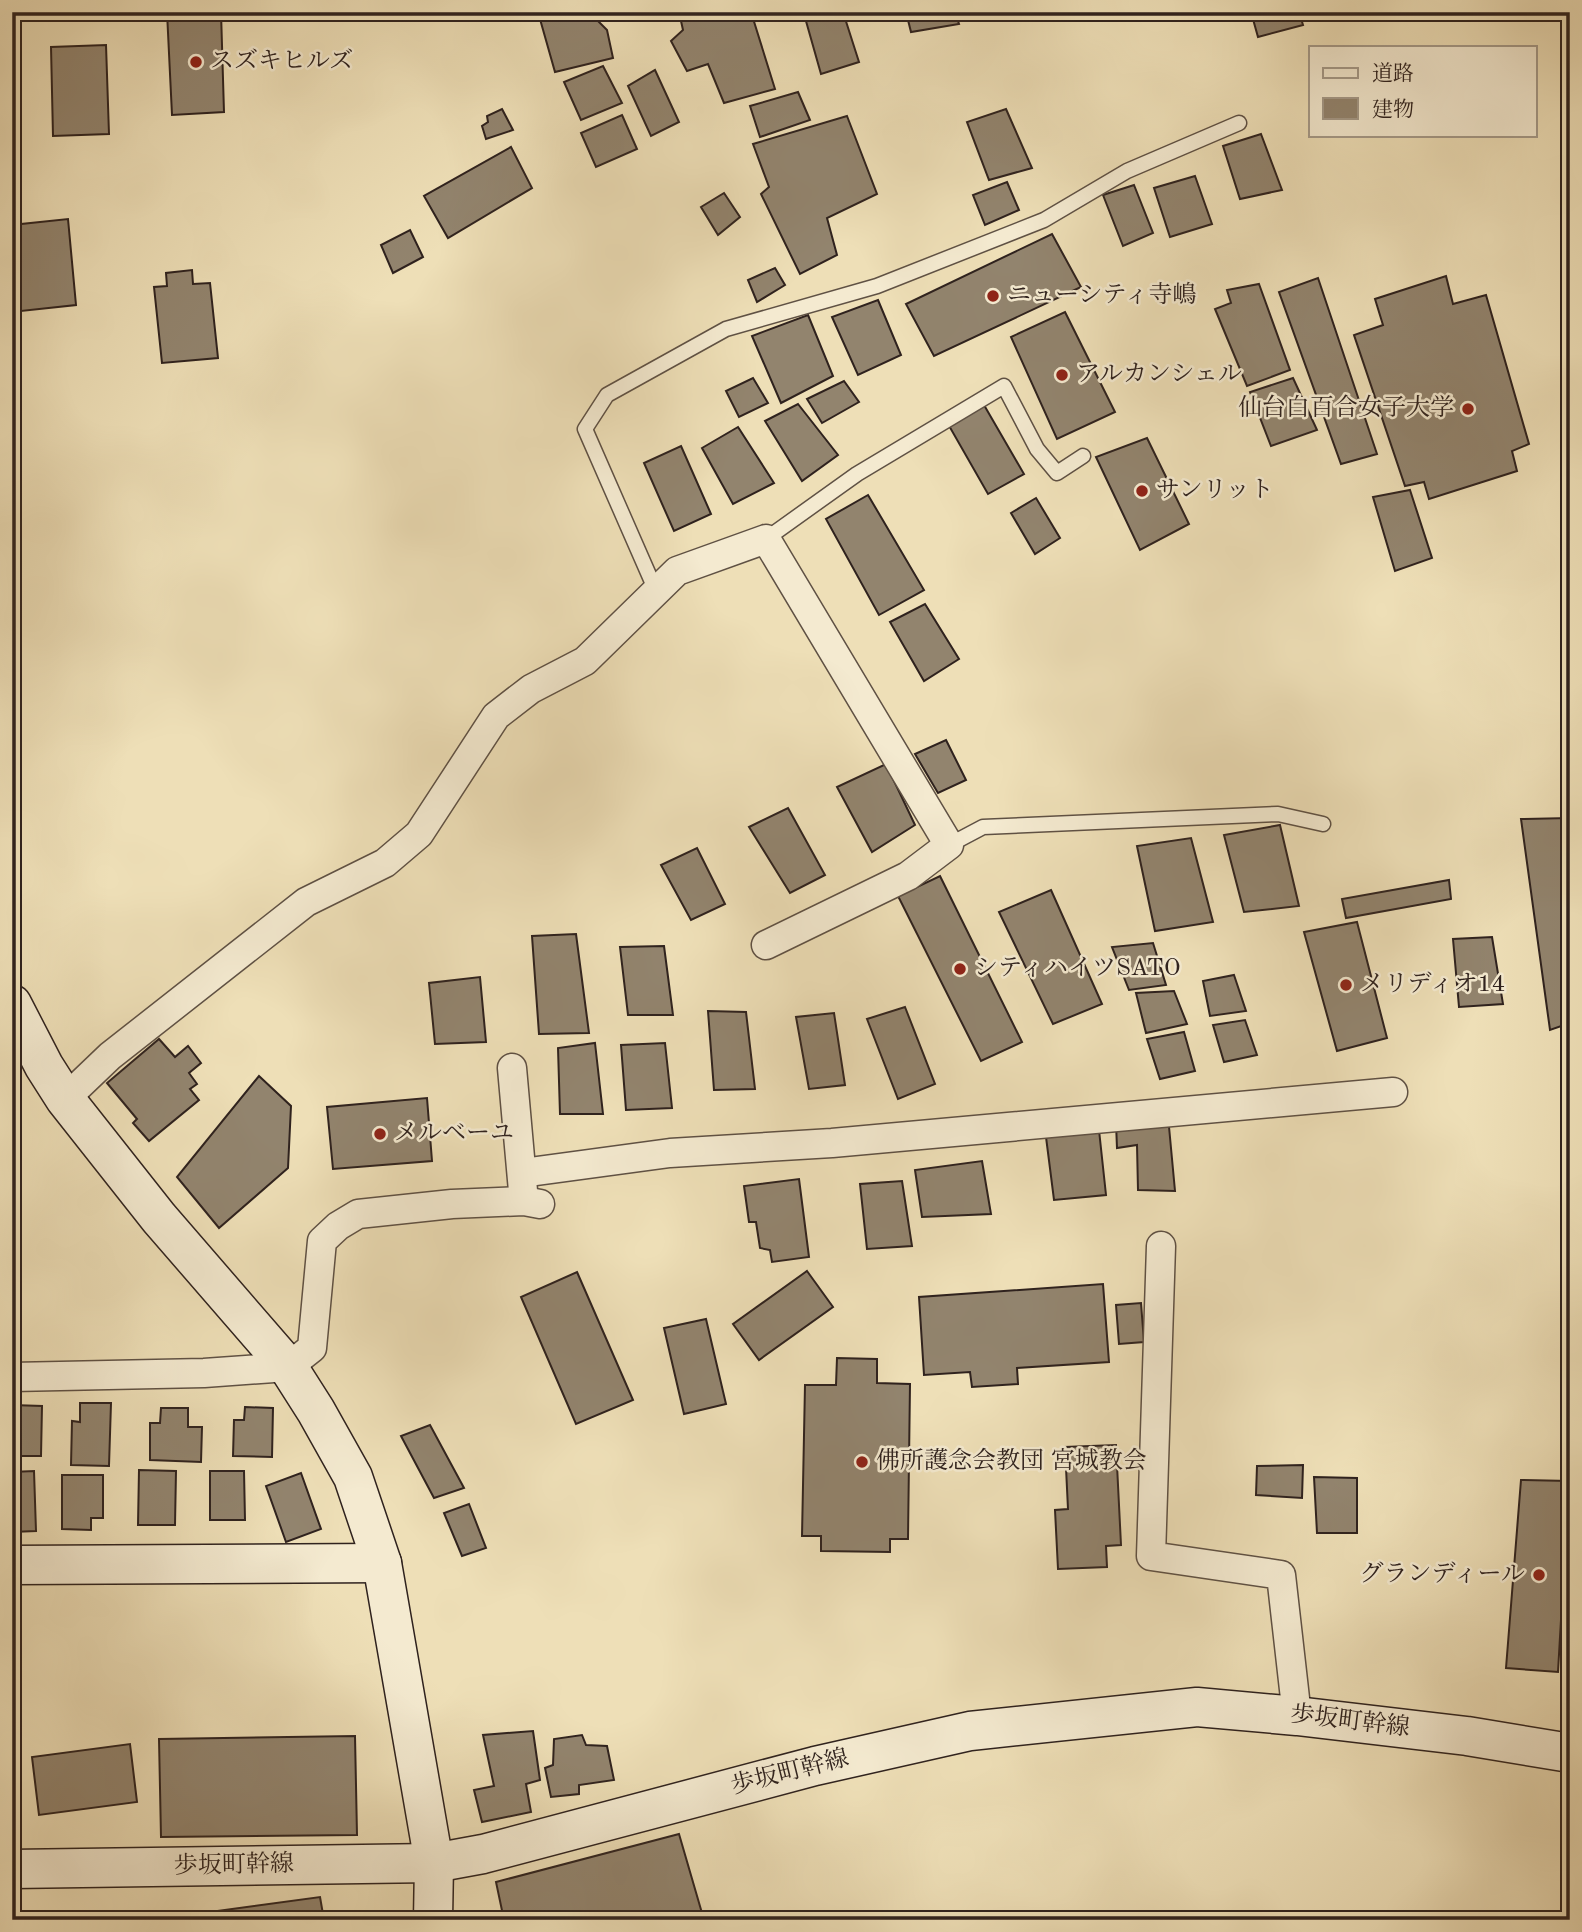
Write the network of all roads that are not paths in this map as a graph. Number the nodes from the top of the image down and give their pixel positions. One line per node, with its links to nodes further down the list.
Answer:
1 (1239, 123): 4 (lane)
2 (1083, 456): 3 (lane)
3 (766, 539): 4 (street); 6 (street)
4 (656, 591): 11 (street)
5 (1323, 824): 6 (lane)
6 (949, 845): 7 (street)
7 (766, 945)
8 (12, 1004): 11 (street)
9 (512, 1068): 12 (street)
10 (1393, 1092): 12 (street)
11 (65, 1099): 14 (street)
12 (522, 1172): 14 (street)
13 (1161, 1247): 18 (street)
14 (288, 1367): 15 (street); 16 (street)
15 (12, 1377)
16 (382, 1563): 17 (street); 20 (street)
17 (12, 1565)
18 (1297, 1716): 19 (street, 歩坂町幹線); 20 (street, 歩坂町幹線)
19 (1570, 1753)
20 (434, 1863): 21 (street, 歩坂町幹線); 22 (street)
21 (12, 1869)
22 (433, 1920)

